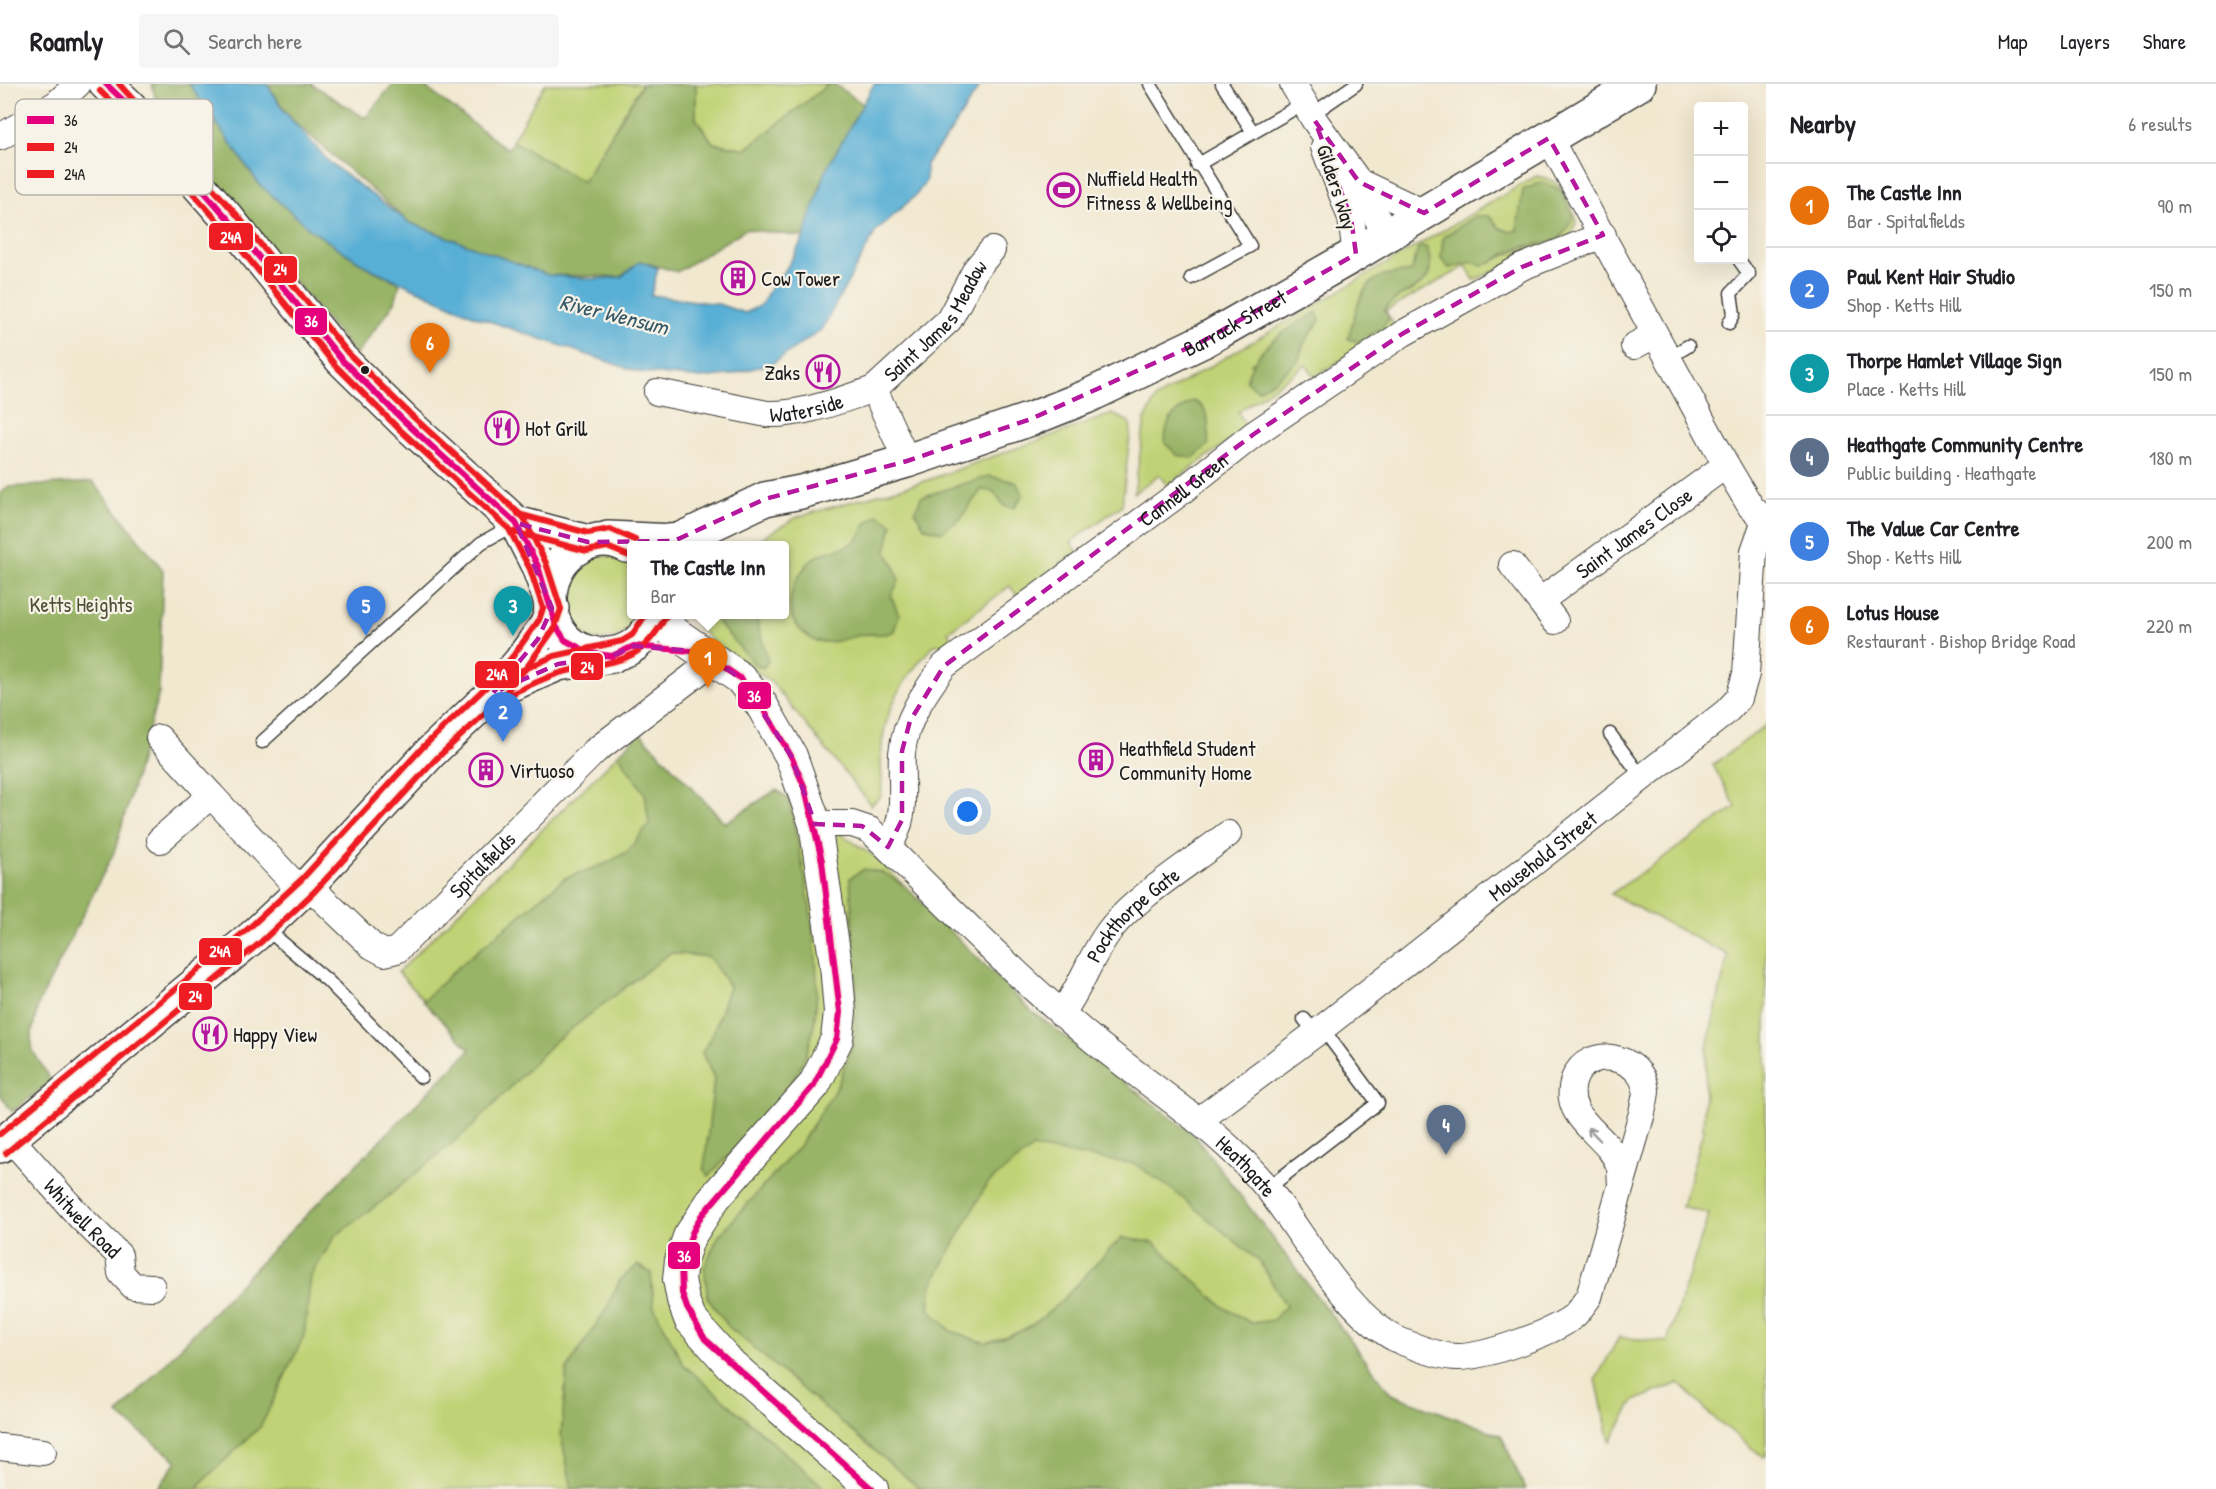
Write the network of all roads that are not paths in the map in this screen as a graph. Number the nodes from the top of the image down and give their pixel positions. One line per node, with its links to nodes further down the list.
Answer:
1 (78, 84): 7 (street)
2 (106, 84): 8 (main road)
3 (1150, 84): 14 (lane)
4 (1222, 84): 11 (lane)
5 (1356, 84): 9 (lane)
6 (1639, 84): 13 (main road, Barrack Street)
7 (62, 99)
8 (122, 99)
9 (1305, 105): 11 (lane); 15 (street, Gilders Way); 21 (street, Gilders Way)
10 (15, 128): 12 (street)
11 (1253, 132): 14 (lane)
12 (0, 137)
13 (1549, 138): 17 (main road, Barrack Street); 18 (street)
14 (1197, 165): 23 (lane)
15 (1359, 182): 17 (street, Gilders Way); 19 (street, Gilders Way)
16 (207, 195): 31 (main road)
17 (1424, 213): 19 (main road, Barrack Street)
18 (1603, 235): 28 (street); 52 (street, Cannell Green)
19 (1386, 236): 21 (main road, Barrack Street)
20 (992, 250): 25 (street, Saint James Meadow)
21 (1356, 254): 27 (main road, Barrack Street)
22 (1742, 264): 24 (lane)
23 (1191, 278)
24 (1729, 323)
25 (874, 389): 26 (street, Waterside); 27 (street)
26 (657, 392)
27 (907, 461): 29 (main road, Barrack Street)
28 (1726, 465): 30 (street); 36 (street, Saint James Close)
29 (801, 492): 32 (main road, Barrack Street); 33 (main road, Barrack Street)
30 (1765, 520): 42 (street, Mousehold Street)
31 (516, 523): 35 (main road, Barrack Street); 37 (main road); 46 (lane)
32 (674, 541)
33 (718, 541)
34 (627, 542): 35 (main road, Barrack Street)
35 (609, 543): 37 (main road)
36 (1512, 565)
37 (551, 604): 40 (main road); 43 (main road)
38 (656, 619): 40 (main road)
39 (662, 619): 41 (street)
40 (623, 651): 41 (street); 43 (main road)
41 (701, 662): 49 (street); 53 (street, Spitalfields)
42 (1756, 673): 47 (street, Mousehold Street)
43 (493, 693): 53 (main road)
44 (1610, 734): 47 (lane)
45 (159, 738): 48 (street, Spitalfields)
46 (262, 742)
47 (1643, 778): 56 (street, Mousehold Street)
48 (211, 795): 51 (street); 53 (street, Spitalfields)
49 (815, 824): 52 (street, Heathgate); 65 (street)
50 (1228, 834): 55 (street, Pockthorpe Gate)
51 (160, 840)
52 (888, 847): 55 (street, Heathgate)
53 (304, 888): 54 (main road)
54 (264, 927): 57 (lane); 59 (main road)
55 (1061, 1014): 58 (street, Heathgate)
56 (1314, 1026): 58 (street, Mousehold Street); 61 (lane)
57 (421, 1077)
58 (1198, 1121): 61 (street, Heathgate)
59 (5, 1142): 62 (street, Whitwell Road)
60 (1621, 1183): 61 (street, Heathgate)
61 (1268, 1188)
62 (152, 1287)
63 (0, 1446): 64 (street)
64 (43, 1452)
65 (872, 1489)

